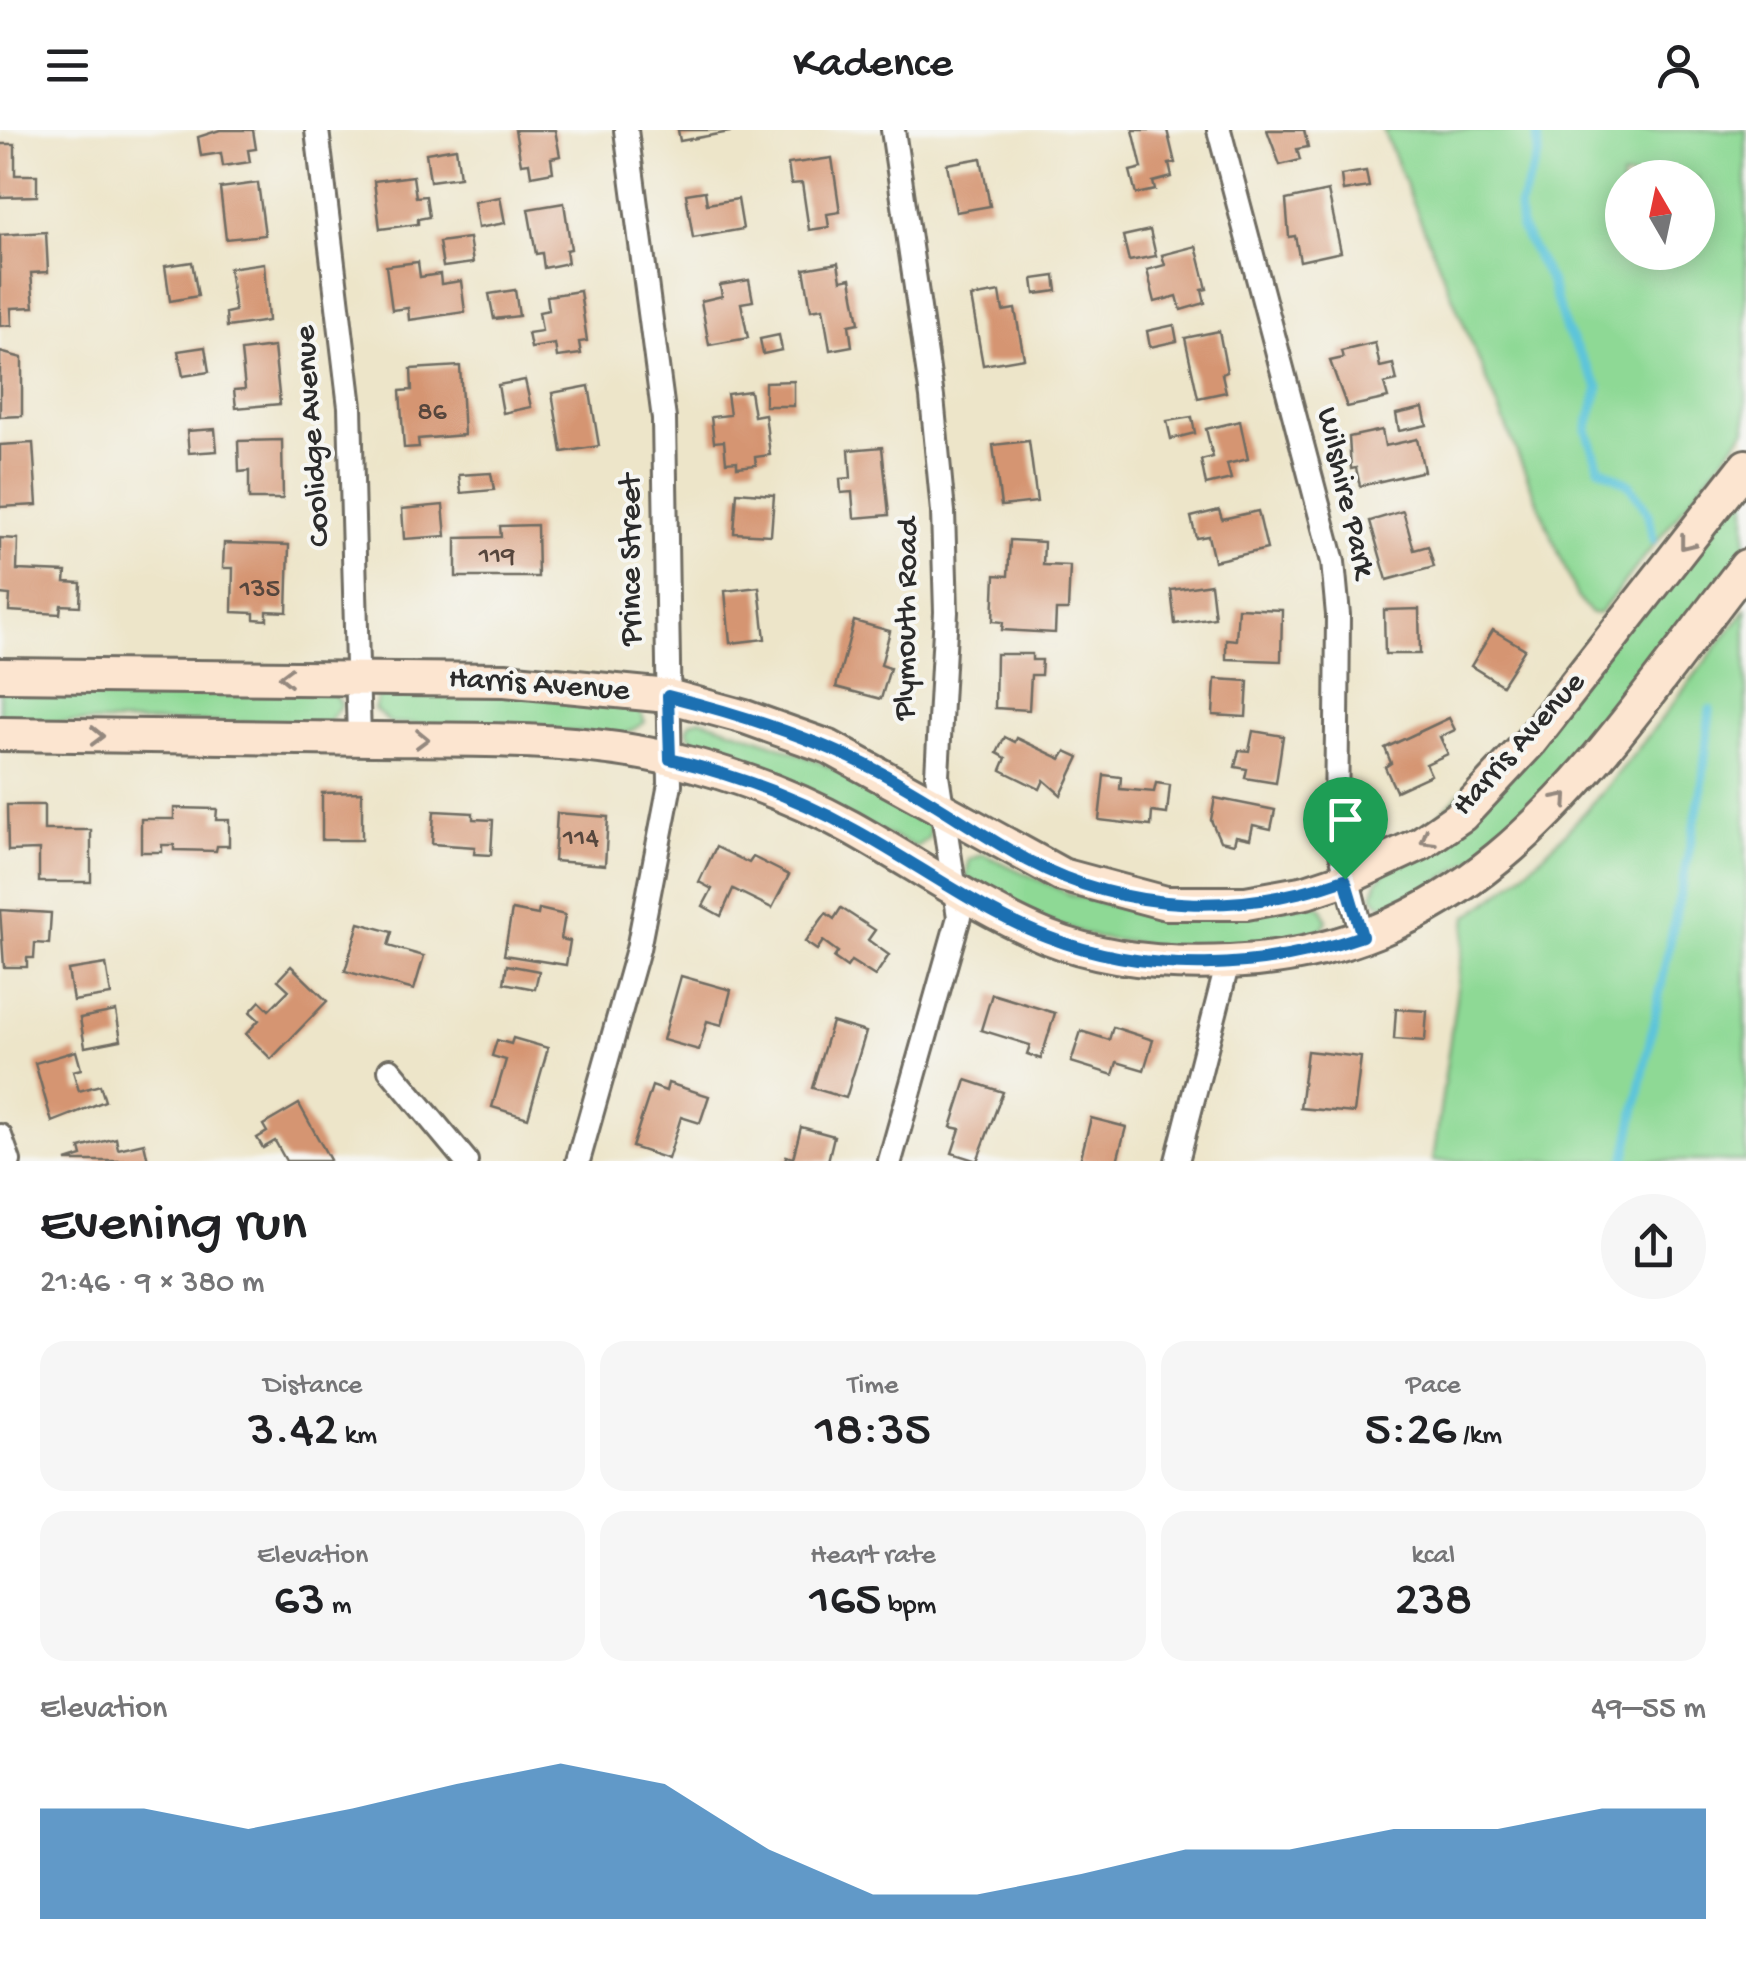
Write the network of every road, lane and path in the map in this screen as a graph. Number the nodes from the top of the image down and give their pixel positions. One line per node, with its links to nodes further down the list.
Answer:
1 (318, 130): 8 (street, Coolidge Avenue)
2 (626, 130): 9 (street, Prince Street)
3 (893, 130): 13 (street, Plymouth Road)
4 (1219, 130): 14 (street, Wilshire Park)
5 (1746, 466): 14 (street, Harris Avenue, one-way to 14)
6 (1746, 566): 16 (street, Harris Avenue, one-way to 6)
7 (0, 674): 8 (street, Harris Avenue, one-way to 7)
8 (358, 678): 9 (street, Harris Avenue); 11 (street, Coolidge Avenue)
9 (668, 696): 12 (street, Prince Street); 13 (street, Harris Avenue)
10 (0, 734): 11 (street, Harris Avenue, one-way to 11)
11 (360, 738): 12 (street, Harris Avenue, one-way to 12)
12 (670, 759): 15 (street, Harris Avenue); 22 (street, Prince Street)
13 (942, 809): 14 (street, Harris Avenue); 15 (street, Plymouth Road)
14 (1345, 879): 16 (street, Wilshire Park)
15 (957, 889): 17 (street, Harris Avenue); 23 (street, Plymouth Road)
16 (1362, 936): 17 (street, Harris Avenue)
17 (1228, 962): 24 (street)
18 (390, 1070): 21 (street)
19 (0, 1136): 20 (street)
20 (9, 1161)
21 (466, 1161)
22 (578, 1161)
23 (890, 1161)
24 (1177, 1161)

